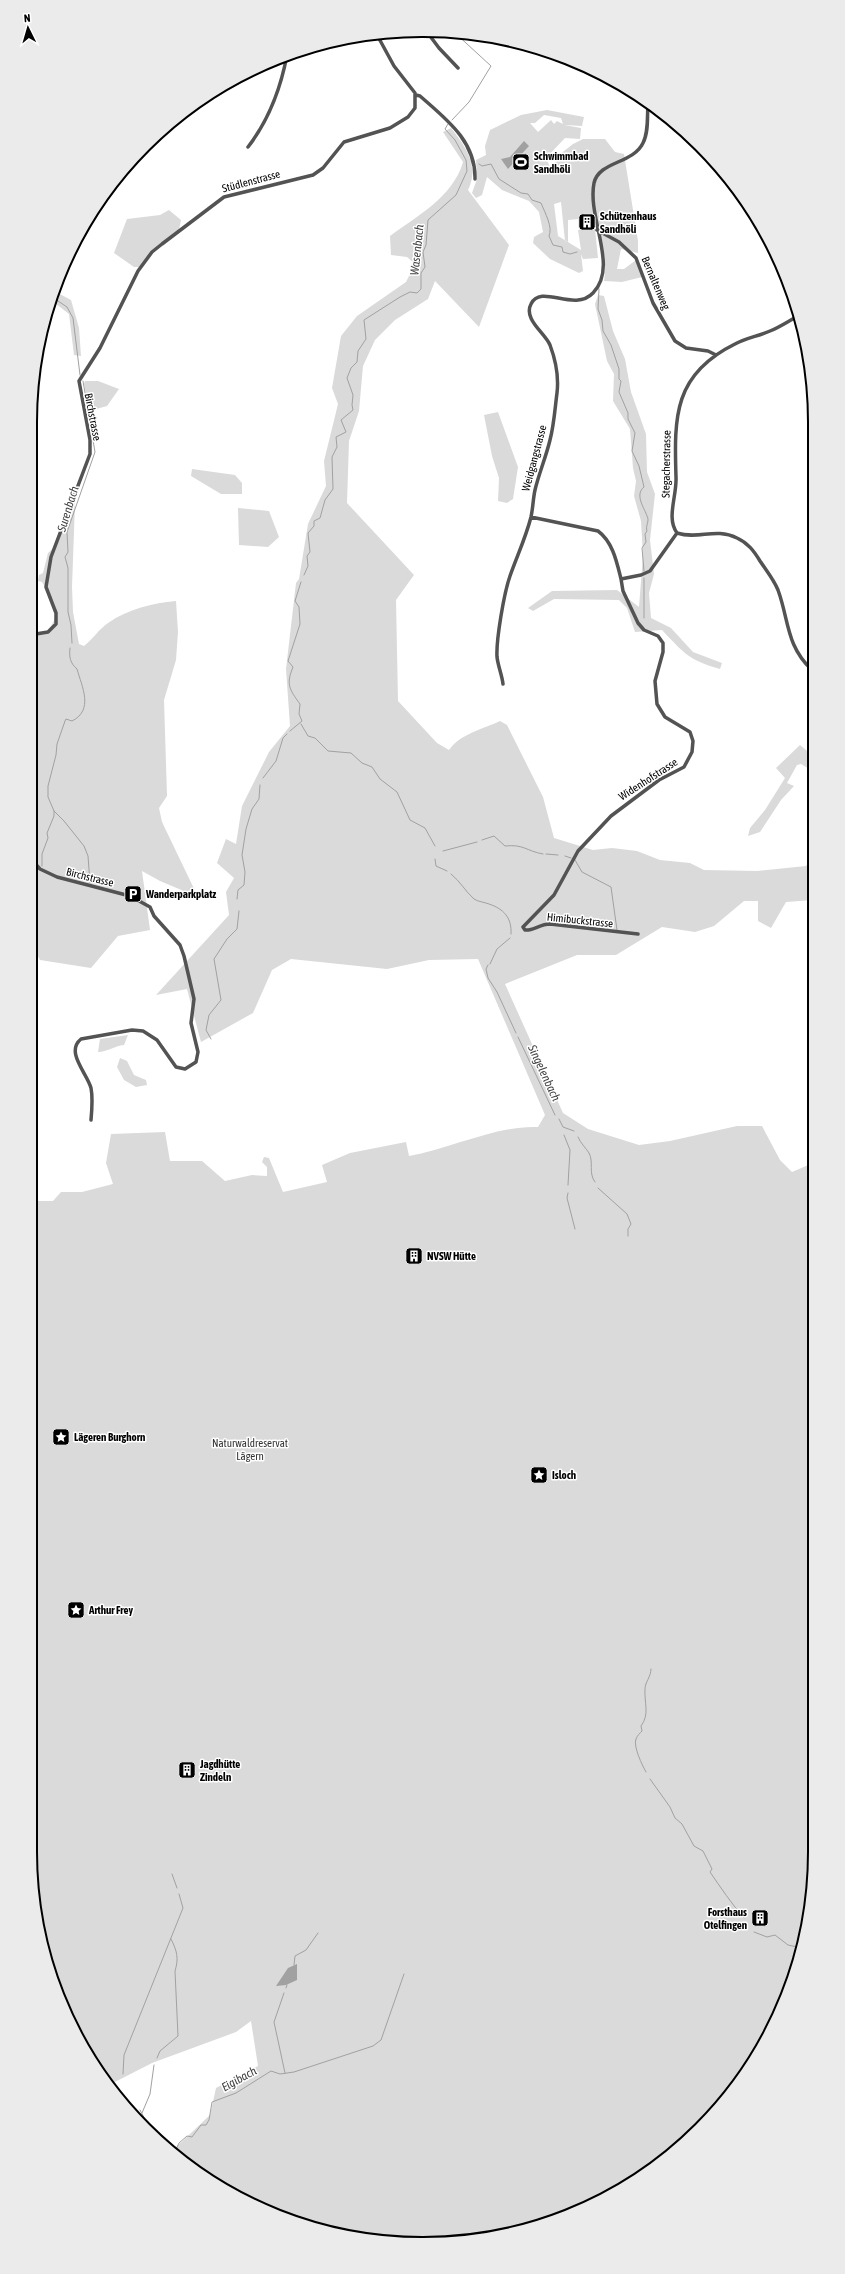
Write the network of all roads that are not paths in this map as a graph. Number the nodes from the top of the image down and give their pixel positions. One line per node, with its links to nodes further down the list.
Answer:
1 (431, 37): 4 (street)
2 (379, 39): 5 (street)
3 (285, 62): 7 (street)
4 (458, 68)
5 (416, 95): 8 (street); 9 (street, Stüdlenstrasse)
6 (648, 110): 10 (street)
7 (248, 147)
8 (475, 179)
9 (216, 202): 16 (street, Birchstrasse)
10 (597, 230): 12 (street, Bernaltenweg); 13 (street, Weidgangstrasse)
11 (794, 318): 12 (street, Stegacherstrasse)
12 (716, 355): 14 (street, Stegacherstrasse)
13 (531, 517): 15 (street); 18 (street, Weidgangstrasse)
14 (678, 533): 15 (street); 17 (street)
15 (621, 579): 20 (street, Widenhofstrasse)
16 (37, 634)
17 (808, 664)
18 (503, 684)
19 (37, 865): 22 (street, Birchstrasse)
20 (523, 928): 21 (street, Himibuckstrasse)
21 (638, 934)
22 (91, 1120)

